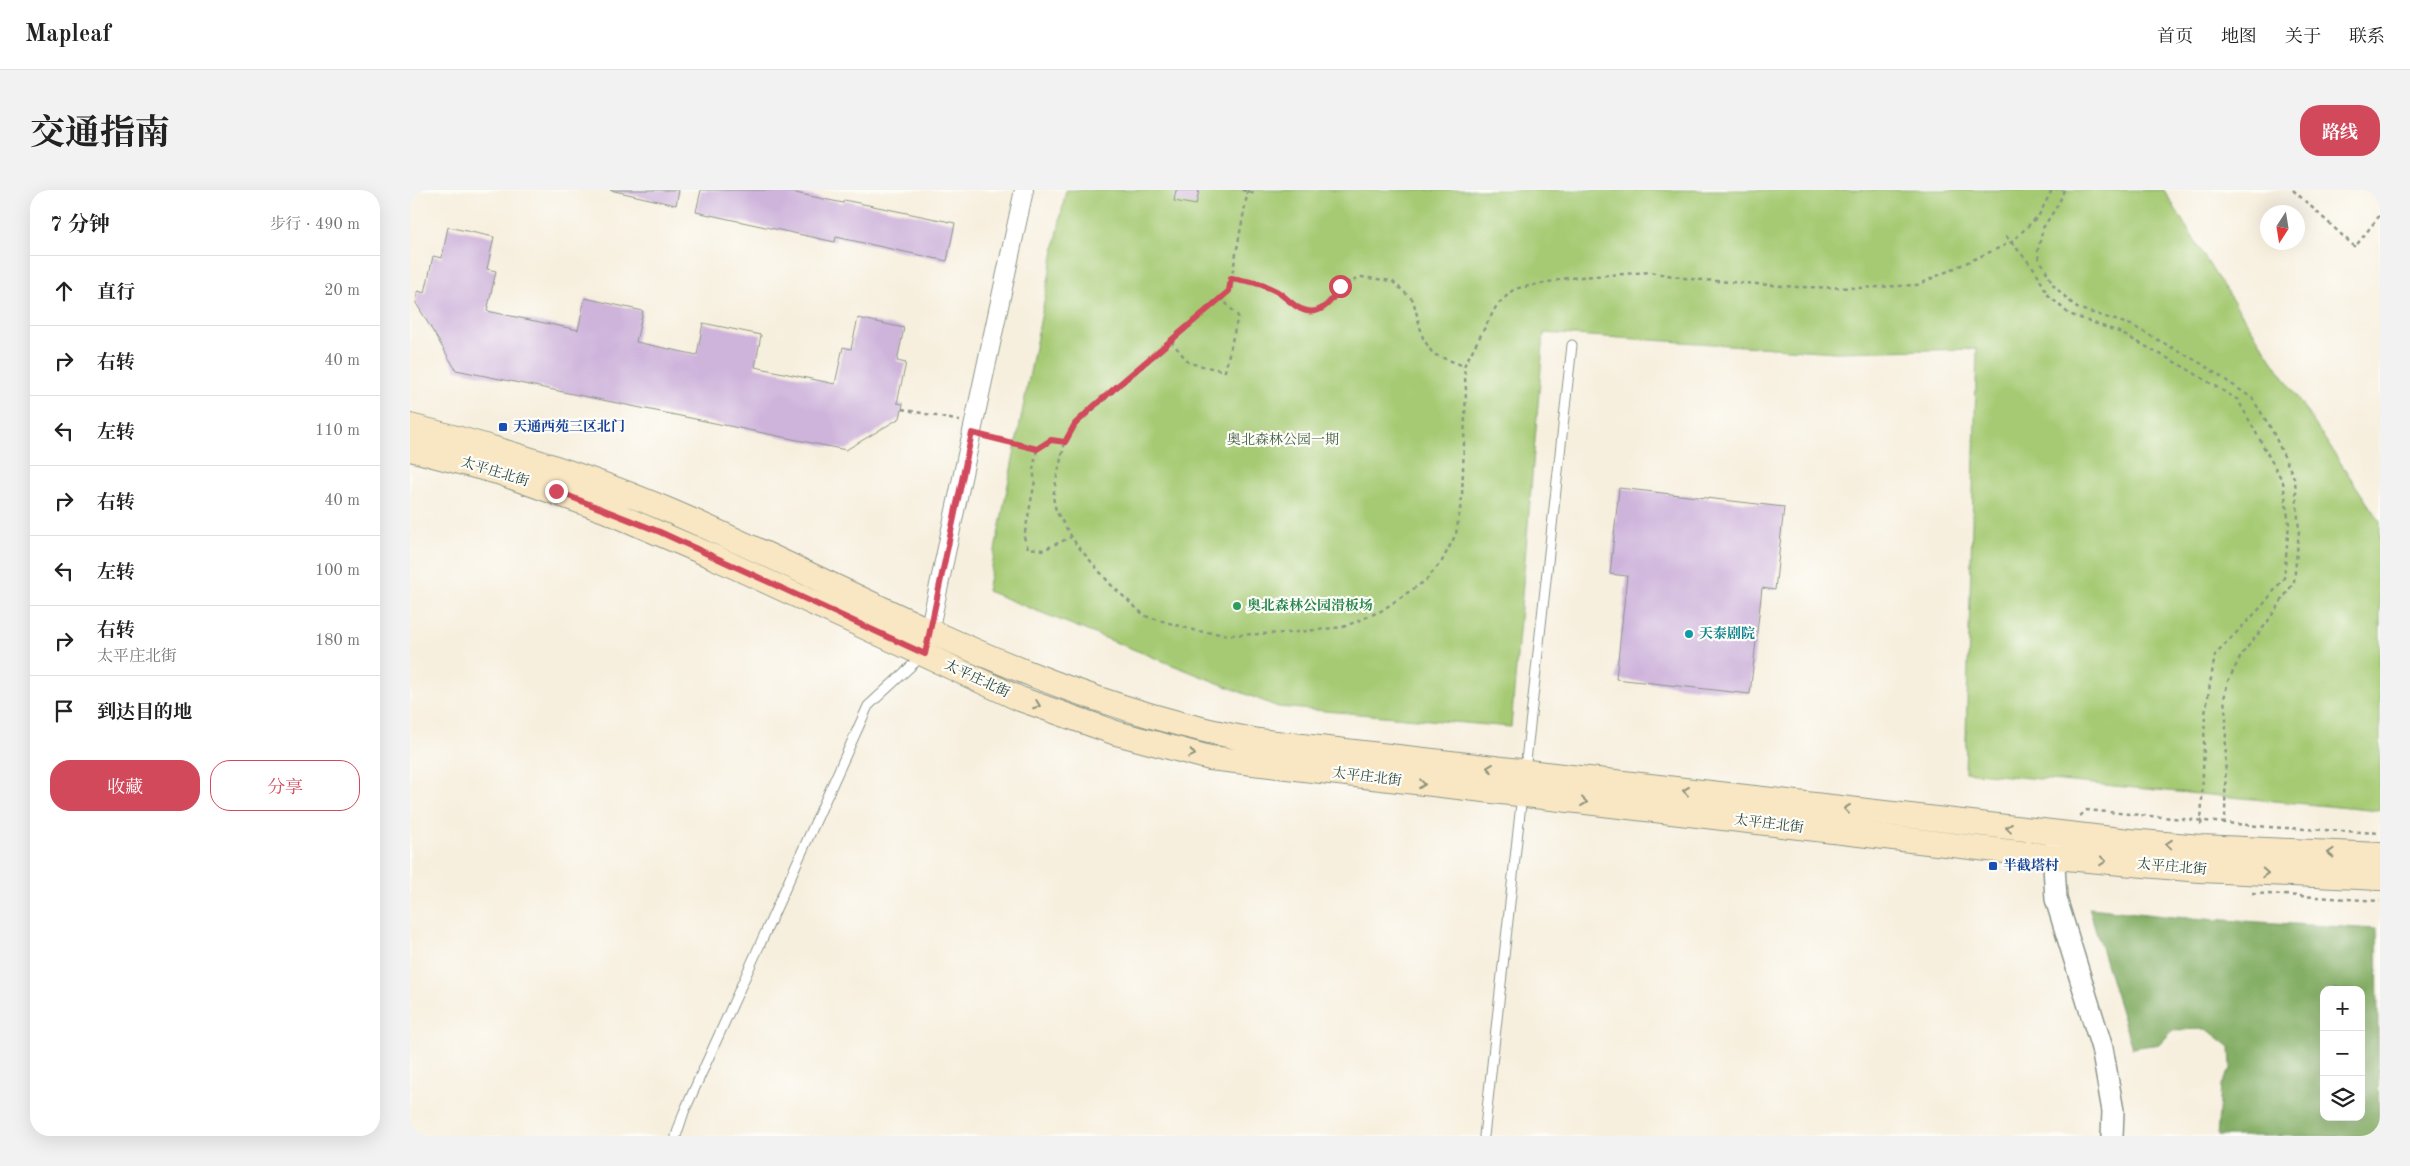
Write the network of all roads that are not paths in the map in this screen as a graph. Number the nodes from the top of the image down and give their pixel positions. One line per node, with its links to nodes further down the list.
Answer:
1 (1024, 190): 5 (street)
2 (1572, 345): 7 (lane)
3 (410, 426): 5 (main road, 太平庄北街)
4 (410, 449): 6 (main road, 太平庄北街)
5 (930, 631): 6 (street); 7 (main road, 太平庄北街, one-way to 5)
6 (925, 654): 7 (main road, 太平庄北街, one-way to 7); 11 (lane)
7 (1523, 784): 8 (main road, 太平庄北街); 12 (lane)
8 (2056, 845): 9 (main road, 太平庄北街, one-way to 8); 10 (main road, 太平庄北街, one-way to 10); 13 (street)
9 (2380, 855)
10 (2380, 878)
11 (676, 1136)
12 (1484, 1136)
13 (2112, 1136)

